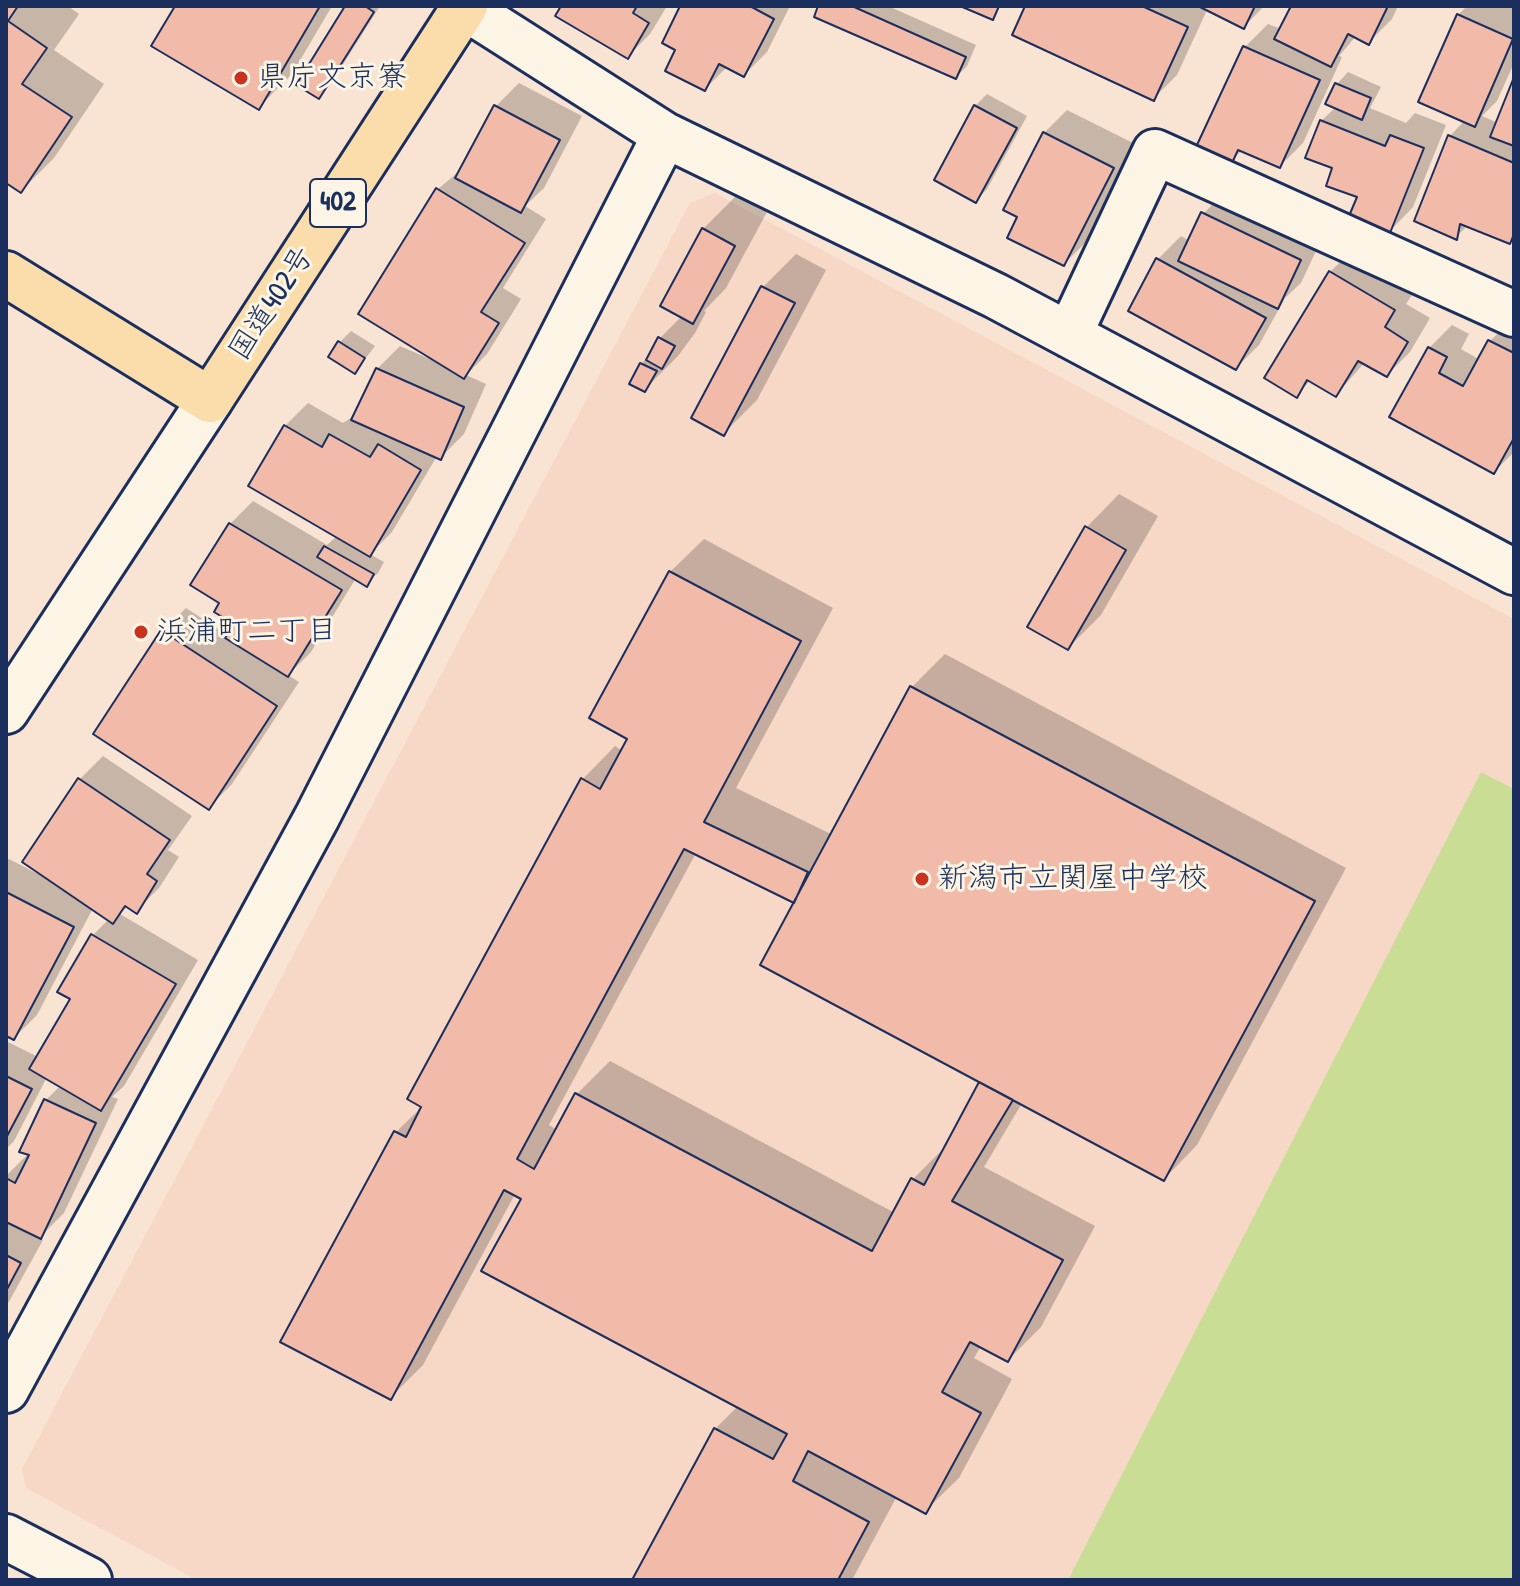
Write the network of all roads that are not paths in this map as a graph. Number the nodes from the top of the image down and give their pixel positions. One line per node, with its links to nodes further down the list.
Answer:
1 (464, 7): 2 (street); 6 (highway, 国道402号 / 402)
2 (665, 135): 5 (street); 9 (street)
3 (6, 274): 6 (highway)
4 (1514, 314): 5 (street)
5 (1069, 335): 7 (street)
6 (210, 400): 8 (street)
7 (1514, 572)
8 (6, 711)
9 (6, 1390)
10 (6, 1537): 11 (street)
11 (89, 1580)

